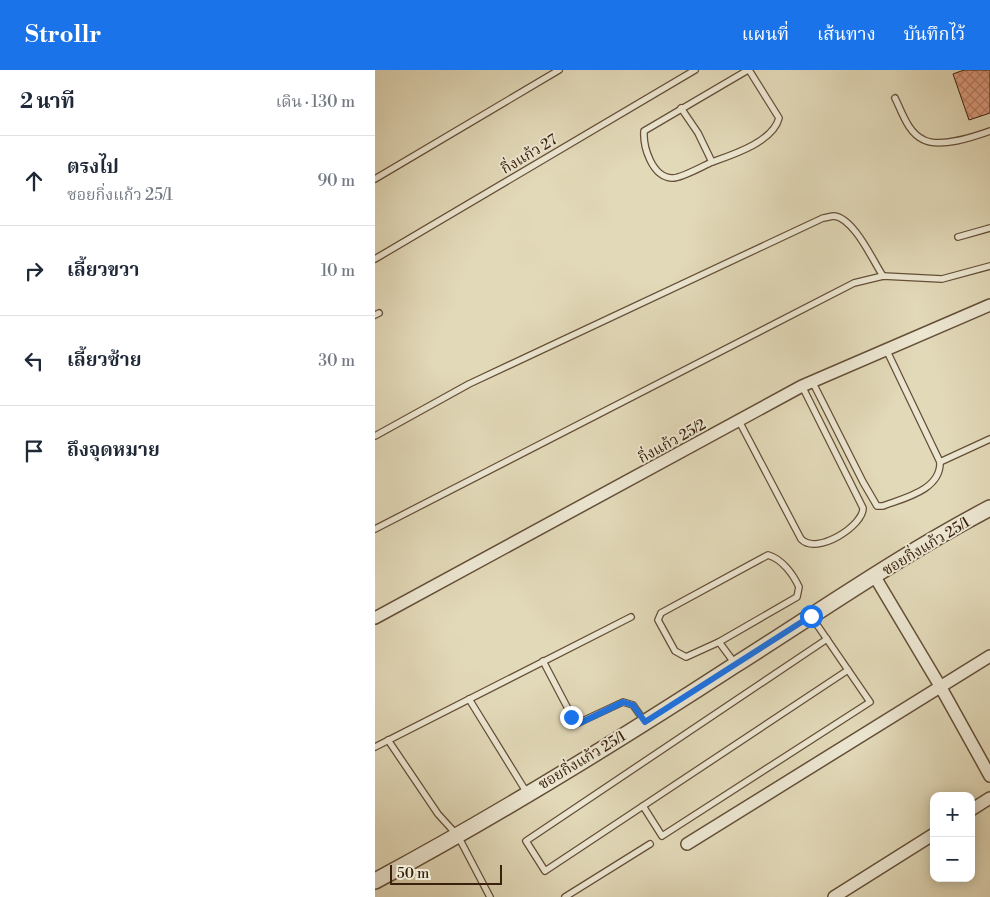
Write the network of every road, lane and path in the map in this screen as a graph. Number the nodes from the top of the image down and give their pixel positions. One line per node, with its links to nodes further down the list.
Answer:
1 (559, 70): 8 (lane)
2 (695, 70): 11 (lane, กิ่งแก้ว 27)
3 (748, 70): 5 (lane); 7 (lane)
4 (895, 98): 6 (lane)
5 (681, 108): 7 (lane); 7 (lane)
6 (990, 131)
7 (712, 162)
8 (375, 179)
9 (990, 228): 10 (lane)
10 (958, 237)
11 (375, 259)
12 (990, 266): 13 (lane)
13 (883, 276): 18 (lane); 22 (lane)
14 (990, 305): 15 (street, กิ่งแก้ว 25/2)
15 (886, 349): 16 (street, กิ่งแก้ว 25/2); 20 (lane)
16 (807, 383): 17 (street, กิ่งแก้ว 25/2); 17 (lane); 20 (lane)
17 (739, 421): 26 (street, กิ่งแก้ว 25/2)
18 (375, 436)
19 (990, 439): 20 (lane)
20 (940, 462)
21 (990, 508): 23 (street, ซอยกิ่งแก้ว 25/1)
22 (375, 529)
23 (875, 577): 24 (street, ซอยกิ่งแก้ว 25/1); 33 (street)
24 (811, 616): 27 (lane); 31 (street, ซอยกิ่งแก้ว 25/1)
25 (631, 617): 30 (lane)
26 (375, 618)
27 (827, 639): 32 (lane); 41 (lane)
28 (719, 642): 28 (lane); 31 (lane)
29 (990, 656): 33 (street)
30 (543, 661): 34 (lane); 35 (lane)
31 (736, 665): 35 (street, ซอยกิ่งแก้ว 25/1)
32 (848, 670): 41 (lane); 41 (lane)
33 (940, 686): 38 (street); 46 (street)
34 (469, 699): 36 (lane); 39 (lane)
35 (645, 722): 39 (street, ซอยกิ่งแก้ว 25/1)
36 (389, 740): 37 (lane); 43 (lane)
37 (375, 747)
38 (990, 776)
39 (527, 793): 43 (street, ซอยกิ่งแก้ว 25/1)
40 (990, 798): 42 (street)
41 (643, 806)
42 (975, 807)
43 (458, 836): 47 (street, ซอยกิ่งแก้ว 25/1); 48 (lane)
44 (930, 837): 50 (street)
45 (650, 844): 49 (lane)
46 (687, 844)
47 (375, 881)
48 (490, 897)
49 (565, 897)
50 (834, 897)

